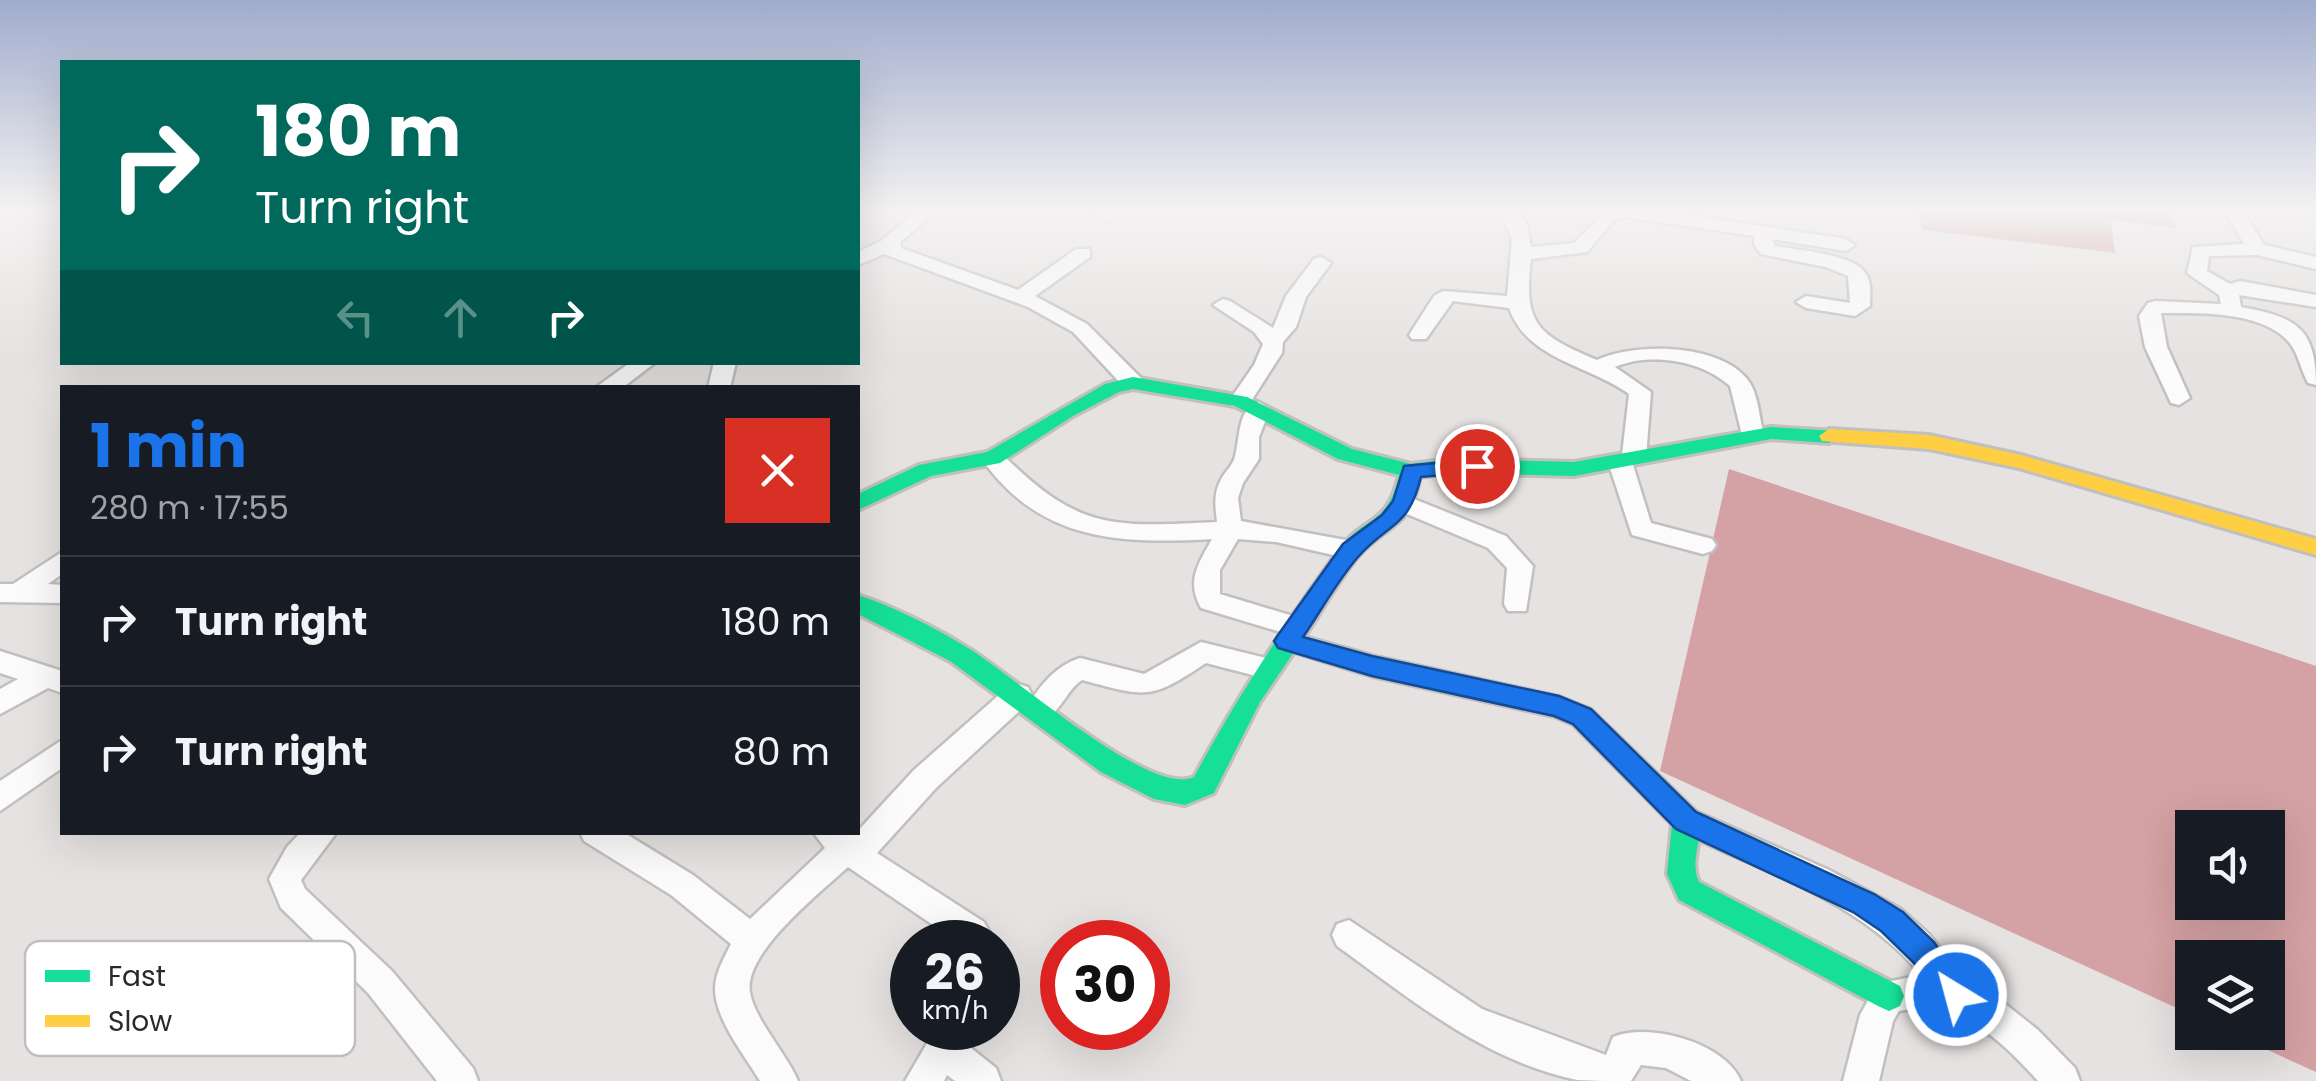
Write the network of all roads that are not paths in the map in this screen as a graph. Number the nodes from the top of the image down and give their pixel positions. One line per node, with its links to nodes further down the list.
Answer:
1 (918, 261): 7 (street)
2 (1071, 261): 7 (street)
3 (1523, 261): 11 (street)
4 (1815, 261): 9 (street)
5 (2199, 261): 10 (street)
6 (1321, 263): 14 (street)
7 (1022, 296): 18 (street)
8 (2316, 301): 10 (street)
9 (1806, 302)
10 (2230, 302): 17 (street); 20 (street)
11 (1517, 303): 13 (street); 16 (street)
12 (1224, 305): 14 (street)
13 (1419, 335)
14 (1274, 339): 21 (street)
15 (641, 365): 19 (street)
16 (1597, 368): 22 (street); 24 (street)
17 (2316, 378)
18 (1132, 383): 21 (street); 23 (street)
19 (611, 385)
20 (2179, 398)
21 (1250, 405): 25 (street); 28 (street)
22 (1754, 436): 24 (street); 30 (street)
23 (993, 458): 26 (street); 28 (street)
24 (1627, 460): 25 (street); 29 (street)
25 (1412, 471): 27 (street)
26 (860, 502)
27 (1404, 503): 31 (street); 35 (street)
28 (1230, 530): 31 (street); 37 (street)
29 (1702, 545)
30 (2316, 548)
31 (1351, 550): 37 (street)
32 (60, 562): 33 (street)
33 (9, 593): 34 (street)
34 (60, 594)
35 (1517, 604)
36 (860, 605): 41 (street)
37 (1292, 634): 39 (street); 45 (street)
38 (0, 662): 40 (street)
39 (1268, 668): 41 (street); 41 (street)
40 (54, 679): 42 (street)
41 (1029, 702): 46 (street)
42 (0, 703)
43 (60, 753): 44 (street)
44 (0, 798)
45 (1686, 820): 55 (street); 56 (street)
46 (860, 832)
47 (319, 835): 52 (street)
48 (600, 835): 53 (street)
49 (843, 846): 50 (street); 53 (street)
50 (953, 920)
51 (1349, 935): 59 (street)
52 (337, 941)
53 (752, 941): 61 (street)
54 (355, 958): 60 (street)
55 (1956, 995): 56 (street); 66 (street)
56 (1889, 996): 65 (street)
57 (943, 1050): 62 (street)
58 (959, 1050): 63 (street)
59 (1613, 1078): 64 (street)
60 (460, 1081)
61 (780, 1081)
62 (924, 1081)
63 (983, 1081)
64 (1723, 1081)
65 (1861, 1081)
66 (2062, 1081)

